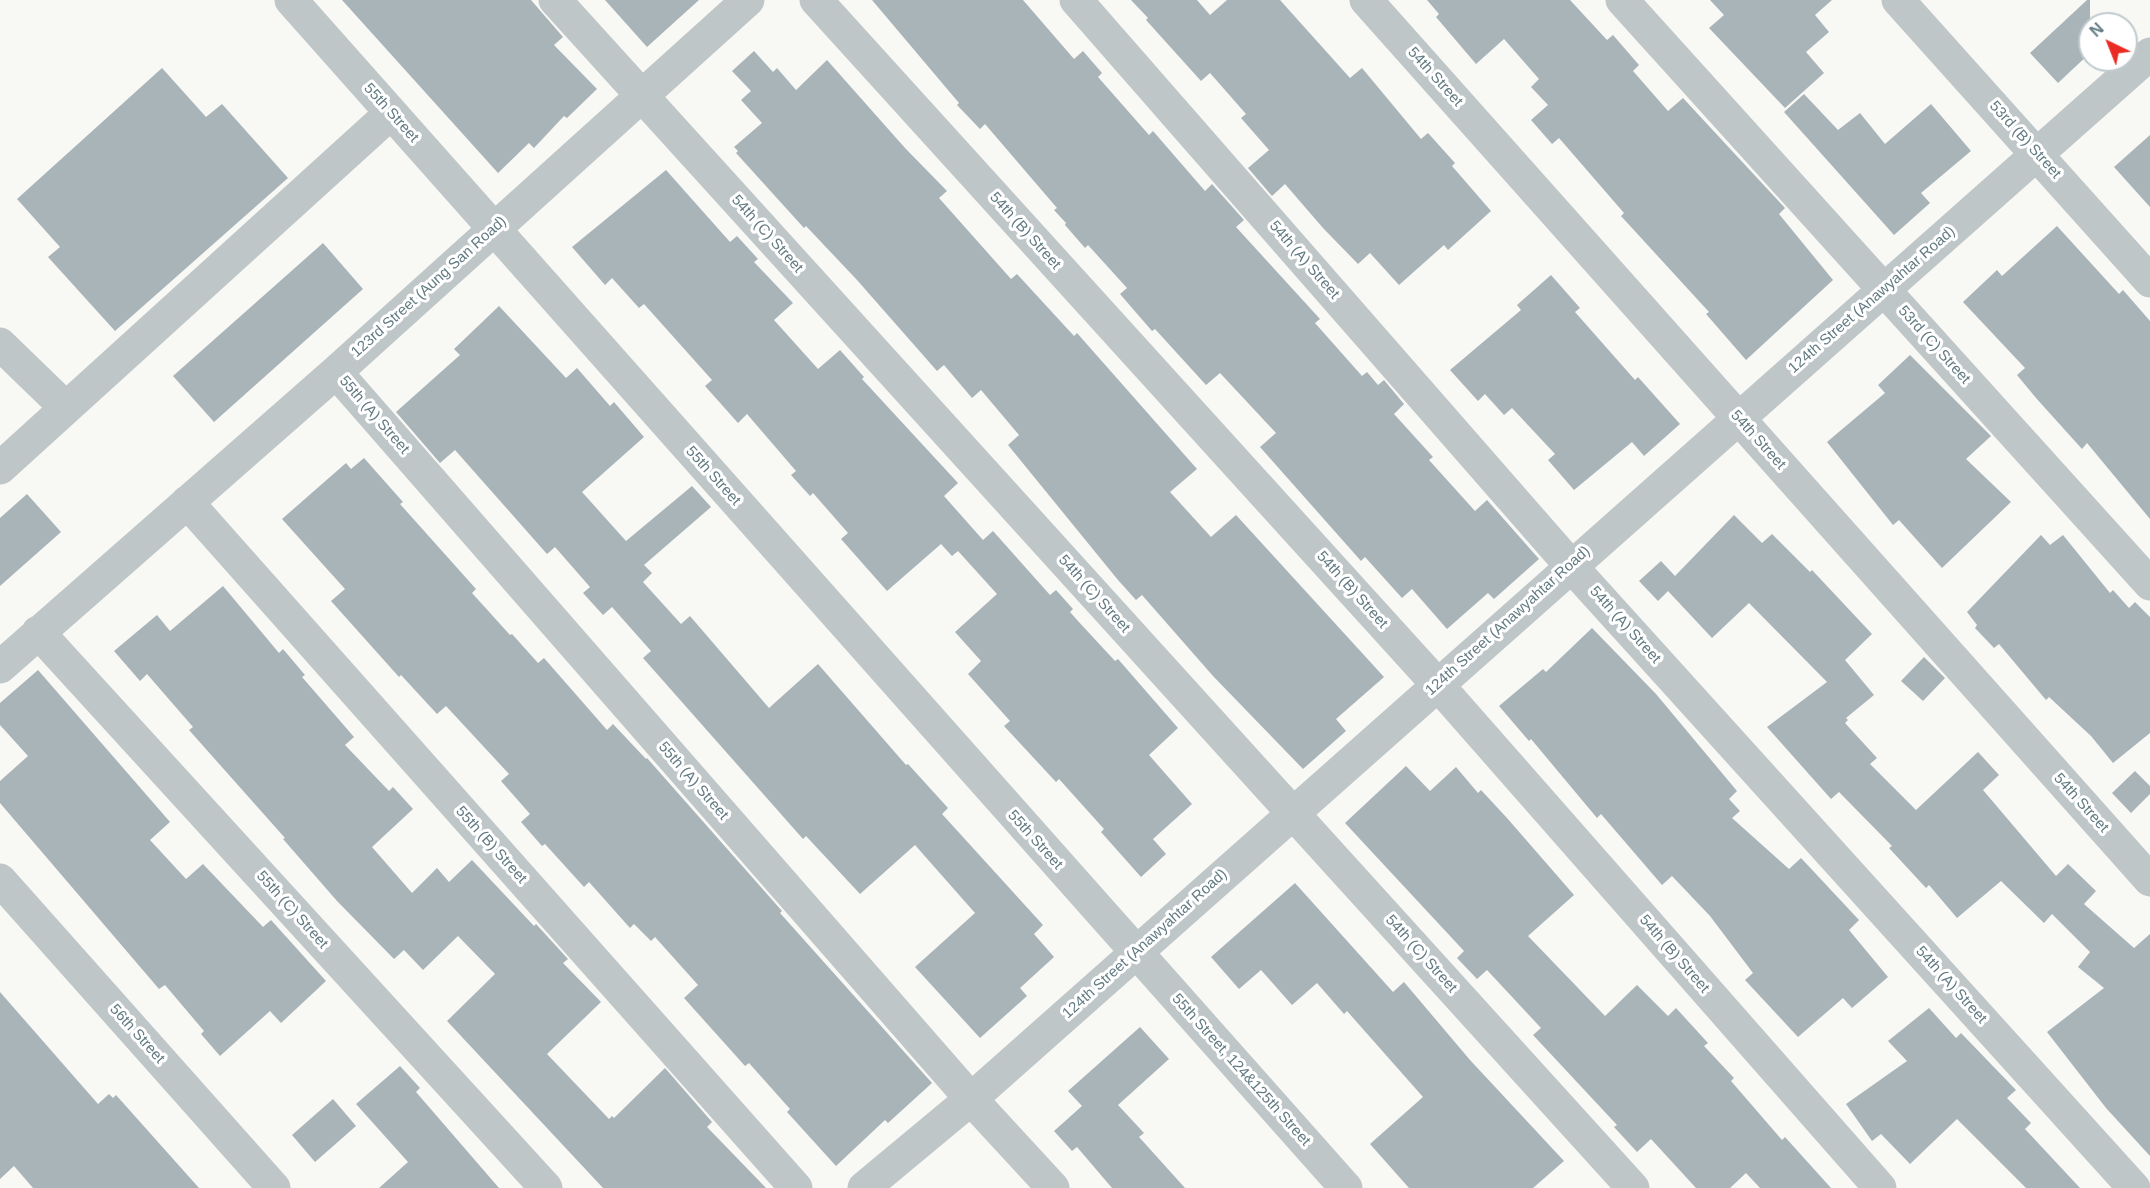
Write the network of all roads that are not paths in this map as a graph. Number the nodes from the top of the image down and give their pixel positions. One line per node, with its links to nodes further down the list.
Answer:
1 (291, 0): 11 (street, 55th Street)
2 (555, 0): 10 (street, 54th (C) Street)
3 (748, 0): 10 (street, 123rd Street (Aung San Road))
4 (816, 0): 26 (street, 54th (B) Street)
5 (1076, 0): 22 (street, 54th (A) Street)
6 (1366, 0): 19 (street, 54th Street)
7 (1622, 0): 15 (street, 53rd (C) Street)
8 (1898, 0): 12 (street, 53rd (B) Street)
9 (2150, 54): 12 (street, 124th Street (Anawyahtar Road))
10 (640, 94): 13 (street, 123rd Street (Aung San Road)); 27 (street, 54th (C) Street)
11 (391, 113): 13 (street, 55th Street); 18 (street)
12 (2038, 153): 14 (street, 53rd (B) Street); 15 (street, 124th Street (Anawyahtar Road))
13 (493, 228): 17 (street, 123rd Street (Aung San Road)); 30 (street, 55th Street)
14 (2150, 280)
15 (1884, 290): 19 (street, 124th Street (Anawyahtar Road)); 23 (street, 53rd (C) Street)
16 (0, 344): 18 (street)
17 (336, 372): 21 (street, 123rd Street (Aung San Road)); 31 (street, 55th (A) Street)
18 (66, 408): 20 (street)
19 (1739, 418): 22 (street, 124th Street (Anawyahtar Road)); 29 (street, 54th Street)
20 (0, 468)
21 (187, 502): 24 (street, 123rd Street (Aung San Road)); 34 (street, 55th (B) Street)
22 (1571, 566): 26 (street, 124th Street (Anawyahtar Road)); 40 (street, 54th (A) Street)
23 (2150, 584)
24 (38, 632): 25 (street, 123rd Street (Aung San Road)); 33 (street, 55th (C) Street)
25 (0, 667)
26 (1437, 684): 27 (street, 124th Street (Anawyahtar Road)); 39 (street, 54th (B) Street)
27 (1293, 813): 30 (street, 124th Street (Anawyahtar Road)); 38 (street, 54th (C) Street)
28 (0, 880): 32 (street, 56th Street)
29 (2150, 880)
30 (1135, 953): 31 (street, 124th Street (Anawyahtar Road)); 37 (street, 55th Street, 124&125th Street)
31 (970, 1099): 35 (street, 124th Street (Anawyahtar Road)); 36 (street, 55th (A) Street)
32 (274, 1188)
33 (546, 1188)
34 (796, 1188)
35 (864, 1188)
36 (1053, 1188)
37 (1346, 1188)
38 (1633, 1188)
39 (1880, 1188)
40 (2134, 1188)

